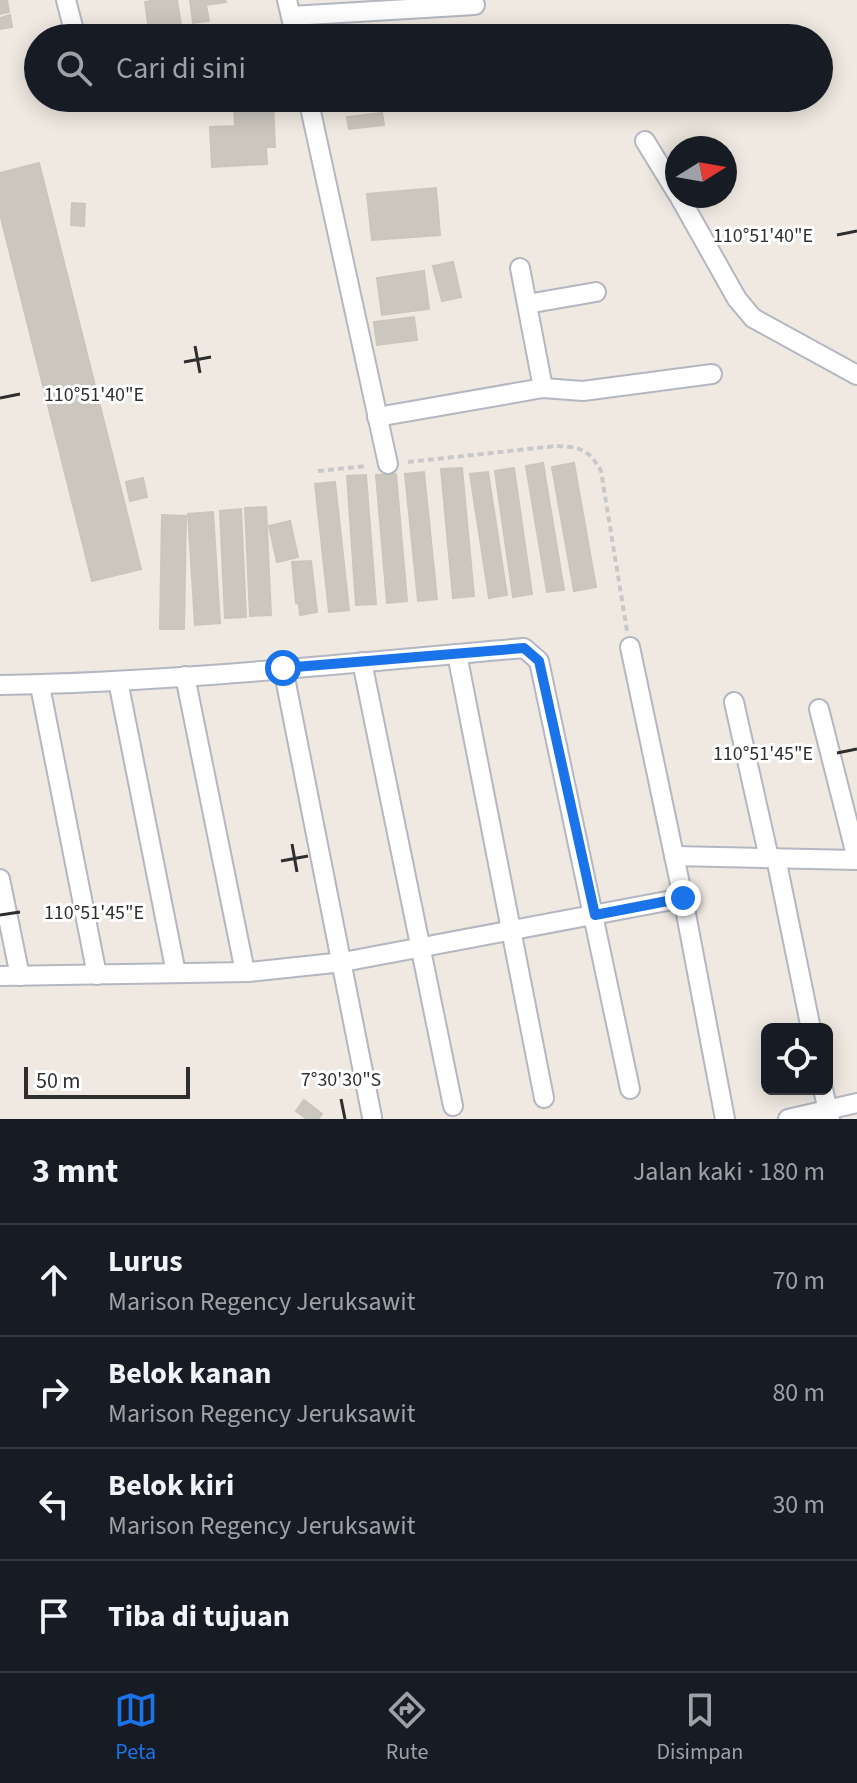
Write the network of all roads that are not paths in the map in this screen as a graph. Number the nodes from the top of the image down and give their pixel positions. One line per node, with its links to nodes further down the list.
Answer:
1 (66, 0): 4 (street)
2 (475, 5): 3 (street)
3 (289, 8)
4 (72, 24)
5 (311, 112): 15 (street)
6 (645, 141): 7 (street)
7 (665, 173)
8 (686, 208): 13 (street)
9 (520, 268): 11 (street)
10 (596, 292): 11 (street)
11 (527, 304): 14 (street)
12 (712, 374): 14 (street)
13 (857, 375)
14 (543, 388): 15 (street)
15 (377, 417): 16 (street)
16 (388, 464)
17 (630, 647): 27 (street)
18 (457, 654): 19 (street); 32 (street); 33 (street)
19 (362, 662): 20 (street); 34 (street)
20 (283, 668): 21 (street); 35 (street)
21 (185, 676): 22 (street); 36 (street)
22 (118, 681): 24 (street); 37 (street)
23 (0, 685): 24 (street)
24 (40, 686): 38 (street)
25 (734, 702): 28 (street)
26 (819, 709): 29 (street)
27 (674, 856): 28 (street); 31 (street)
28 (773, 858): 29 (street); 41 (street)
29 (857, 859)
30 (0, 879): 40 (street)
31 (683, 898): 32 (street); 48 (street)
32 (595, 915): 33 (street); 42 (street)
33 (511, 931): 34 (street); 43 (street)
34 (422, 948): 35 (street); 45 (street)
35 (343, 962): 36 (street); 47 (street)
36 (245, 972): 37 (street)
37 (176, 973): 38 (street)
38 (97, 975): 40 (street)
39 (0, 976): 40 (street)
40 (20, 976)
41 (810, 1023)
42 (630, 1089)
43 (544, 1098)
44 (857, 1103): 46 (street)
45 (453, 1106)
46 (829, 1114): 49 (street)
47 (372, 1117)
48 (725, 1119)
49 (788, 1119)

